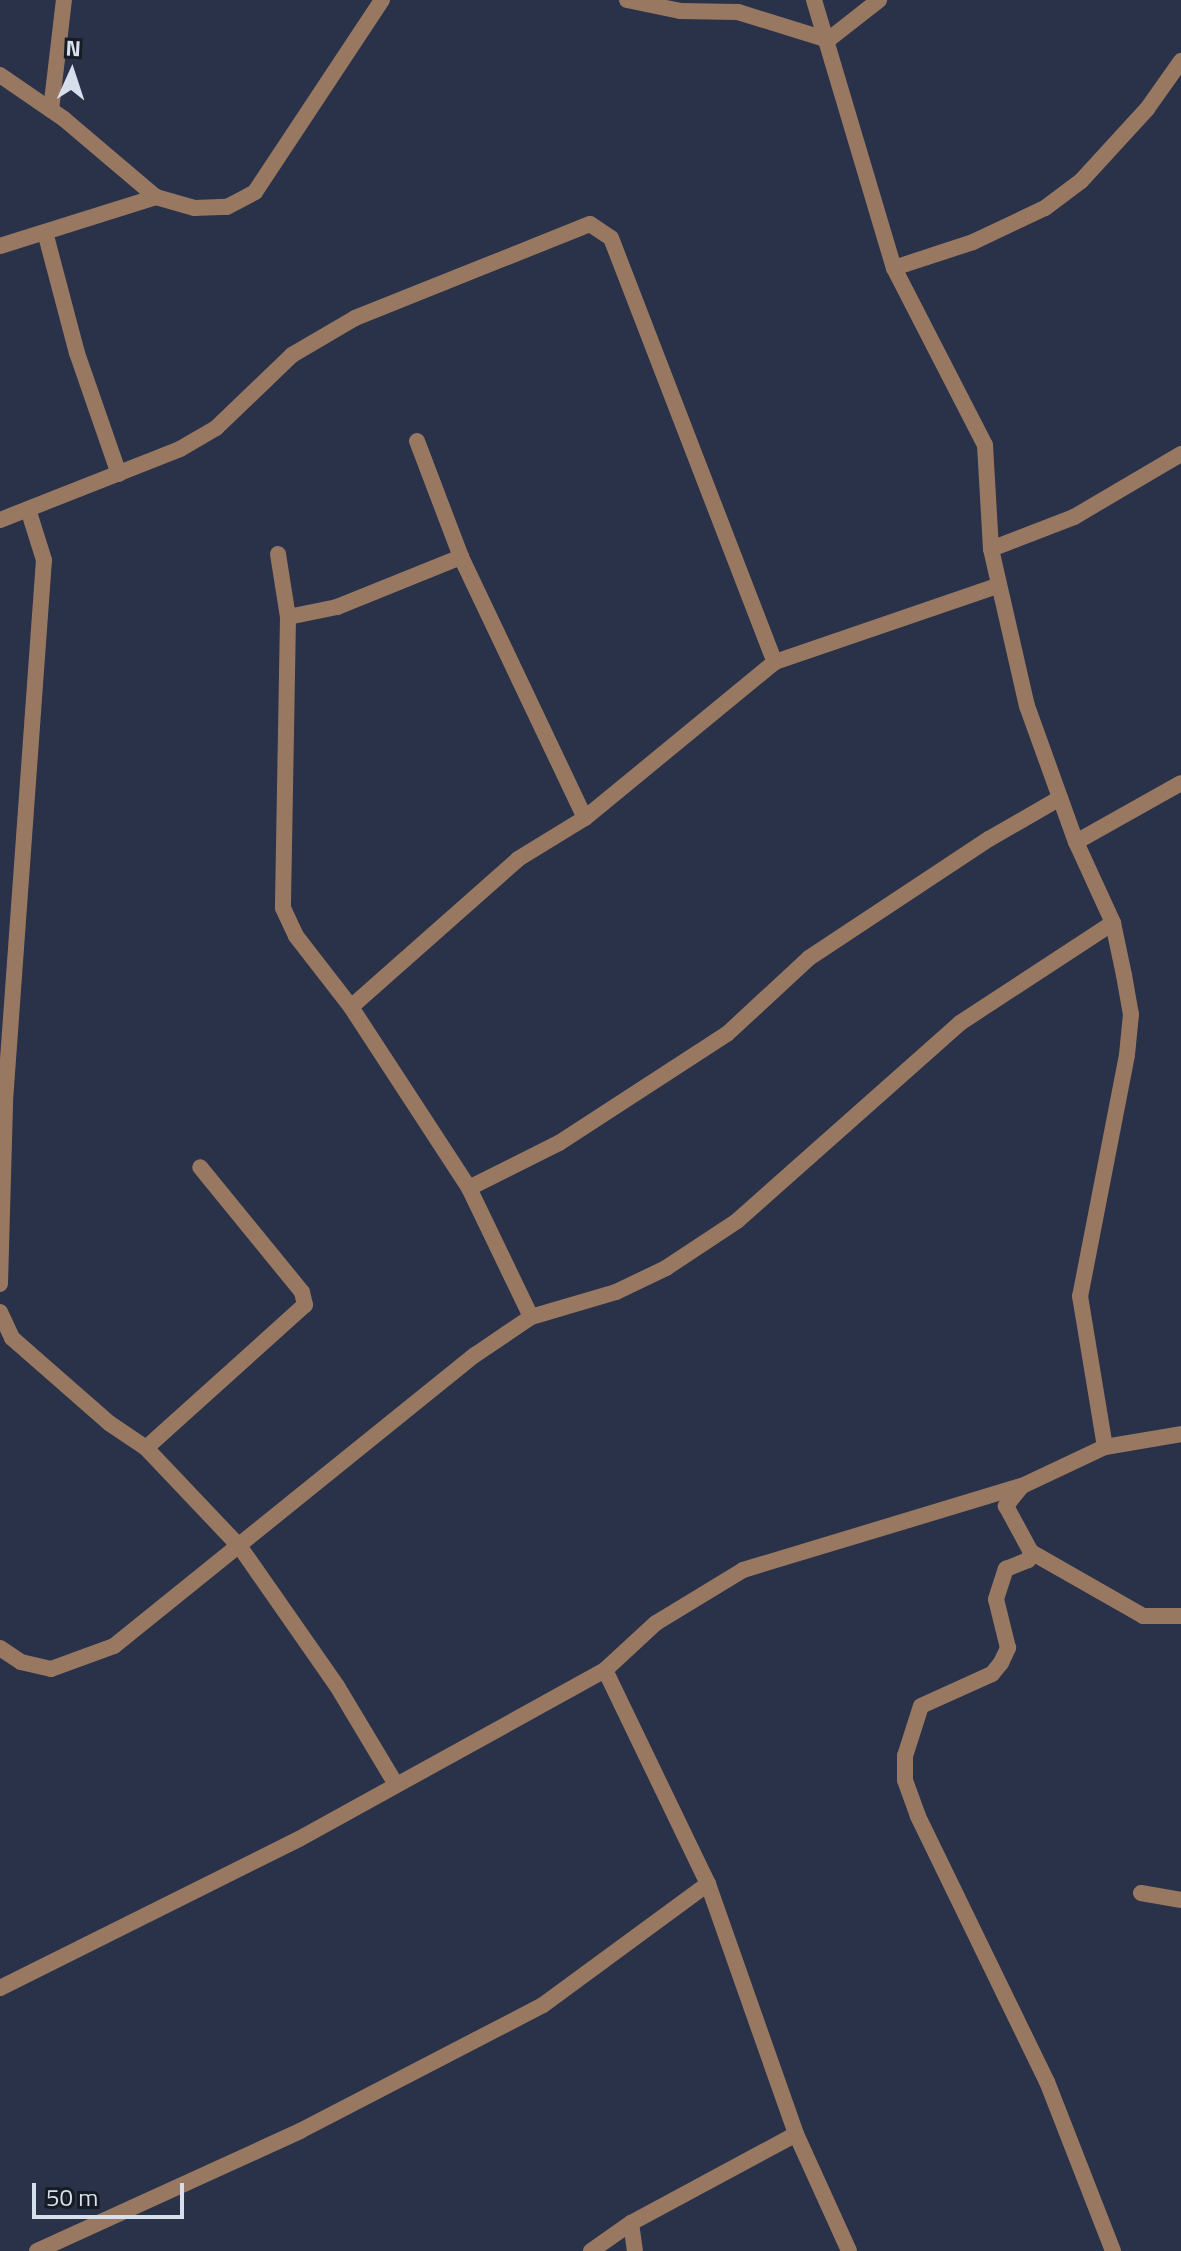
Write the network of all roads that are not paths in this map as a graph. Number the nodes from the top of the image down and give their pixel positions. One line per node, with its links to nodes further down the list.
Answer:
1 (64, 0): 9 (street)
2 (382, 0): 10 (street)
3 (627, 0): 6 (street)
4 (814, 0): 6 (street)
5 (879, 0): 6 (street)
6 (828, 40): 13 (street)
7 (1181, 61): 13 (street)
8 (0, 75): 9 (street)
9 (51, 110): 10 (street)
10 (156, 197): 11 (street)
11 (45, 232): 12 (street); 16 (street)
12 (0, 246)
13 (894, 268): 19 (street)
14 (417, 441): 21 (street)
15 (1181, 454): 19 (street)
16 (119, 474): 17 (street); 24 (street)
17 (29, 512): 18 (street); 31 (street)
18 (0, 520)
19 (991, 549): 22 (street)
20 (278, 554): 23 (street)
21 (461, 557): 23 (street); 27 (street)
22 (997, 586): 24 (street); 26 (street)
23 (288, 617): 30 (street)
24 (775, 662): 27 (street)
25 (1181, 783): 28 (street)
26 (1060, 798): 28 (street); 33 (street)
27 (585, 818): 30 (street)
28 (1076, 842): 29 (street)
29 (1113, 923): 36 (street); 38 (street)
30 (351, 1007): 33 (street)
31 (6, 1056): 34 (street)
32 (200, 1167): 39 (street)
33 (469, 1188): 36 (street)
34 (1, 1279)
35 (0, 1312): 39 (street)
36 (531, 1317): 41 (street)
37 (1181, 1434): 38 (street)
38 (1105, 1447): 40 (street)
39 (146, 1448): 41 (street)
40 (1022, 1486): 42 (street); 45 (street)
41 (240, 1547): 44 (street); 46 (street)
42 (1031, 1552): 43 (street); 57 (street)
43 (1181, 1616)
44 (0, 1648)
45 (605, 1670): 46 (street); 47 (street)
46 (395, 1783): 50 (street)
47 (708, 1884): 51 (street); 53 (street)
48 (1141, 1893): 49 (street)
49 (1181, 1900)
50 (0, 1988)
51 (796, 2134): 52 (street); 56 (street)
52 (631, 2223): 54 (street); 55 (street)
53 (37, 2251)
54 (591, 2251)
55 (635, 2251)
56 (849, 2251)
57 (1113, 2251)

